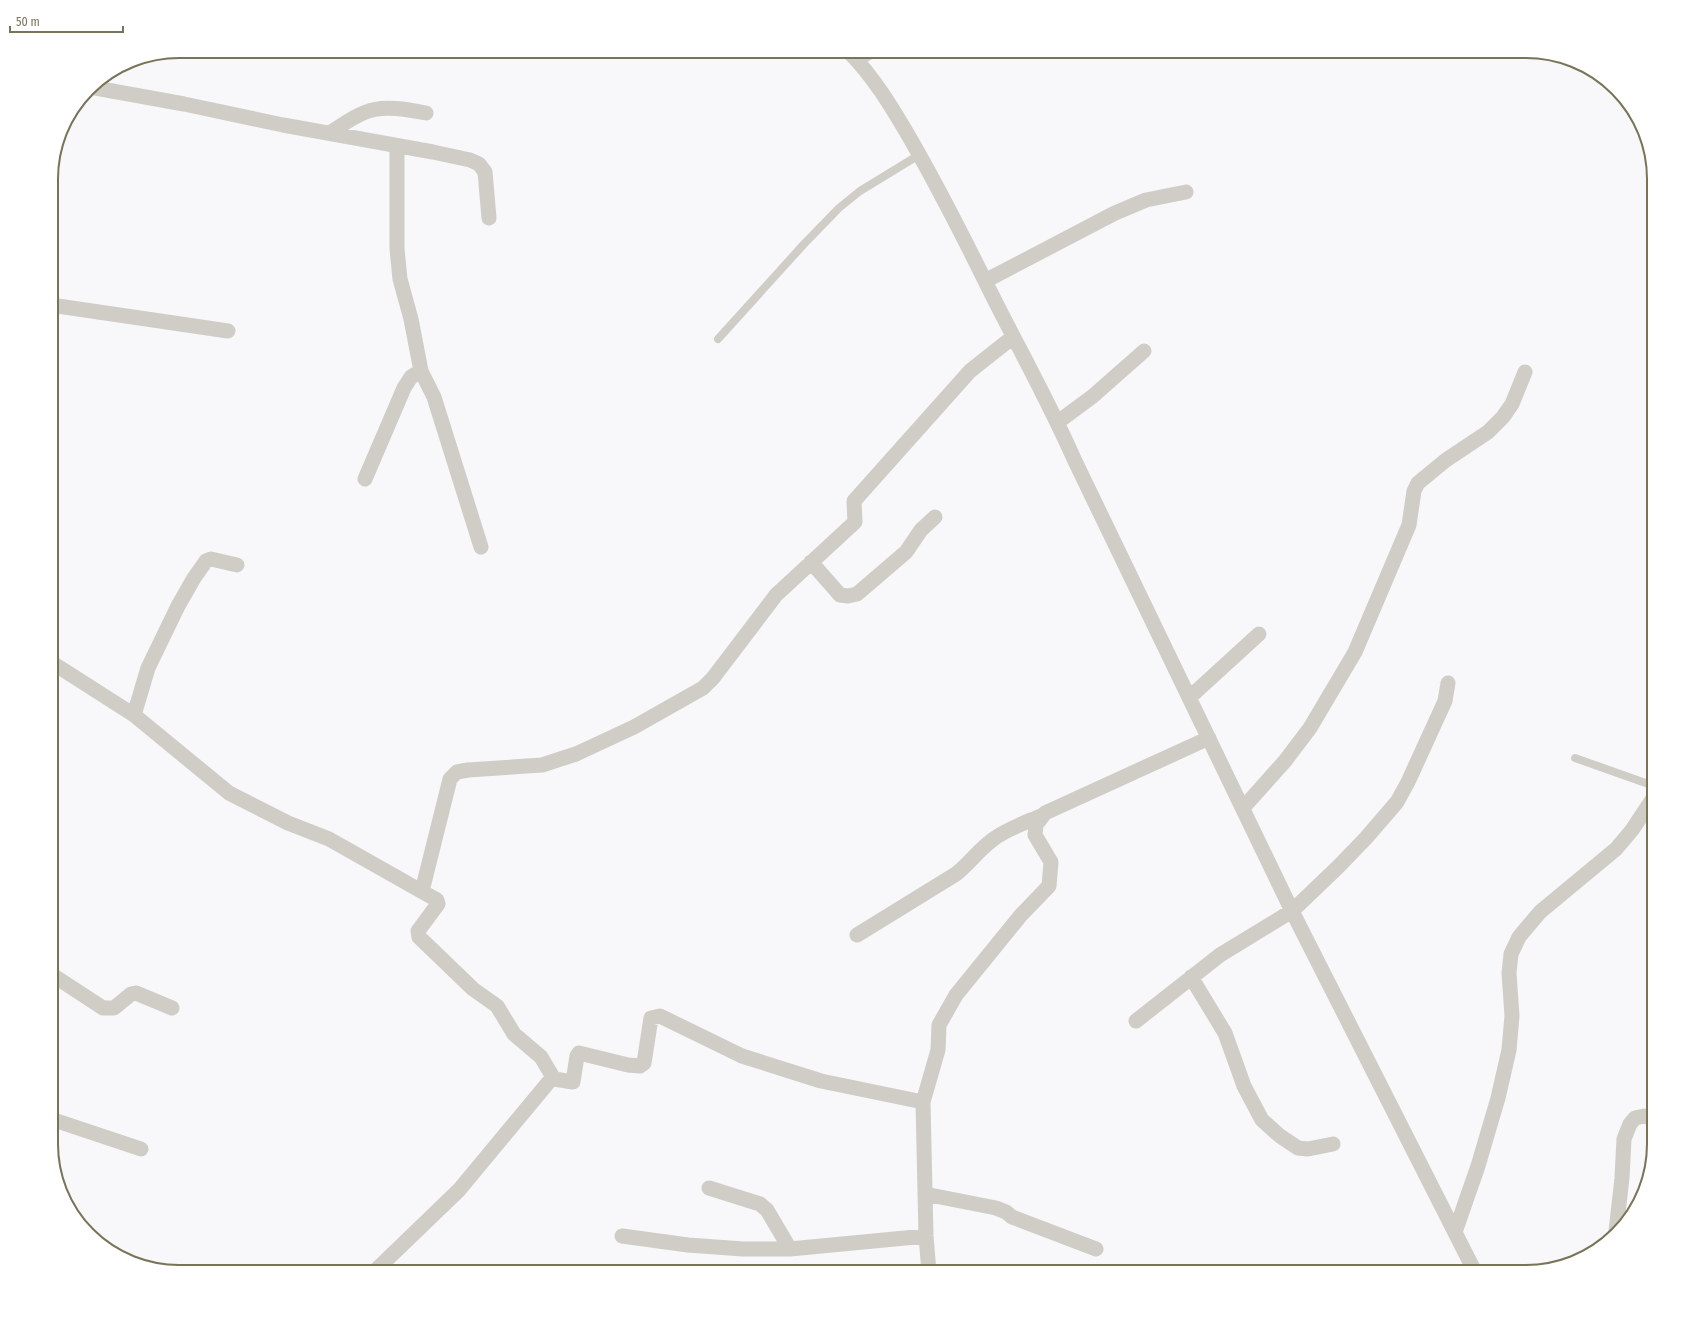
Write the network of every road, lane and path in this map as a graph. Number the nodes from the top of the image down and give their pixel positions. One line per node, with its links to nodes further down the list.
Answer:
1 (855, 58): 6 (street)
2 (98, 89): 4 (street)
3 (426, 113): 4 (street)
4 (330, 134): 5 (street)
5 (397, 147): 8 (street); 15 (street)
6 (919, 155): 9 (street); 13 (lane)
7 (1186, 192): 9 (street)
8 (489, 218)
9 (985, 281): 12 (street)
10 (58, 306): 11 (street)
11 (228, 331)
12 (1013, 337): 17 (street); 21 (street)
13 (718, 339)
14 (1144, 351): 17 (street)
15 (421, 371): 18 (street); 20 (street)
16 (1526, 372): 31 (street)
17 (1058, 422): 26 (street)
18 (365, 479)
19 (935, 517): 21 (street)
20 (480, 547)
21 (811, 562): 34 (street)
22 (237, 565): 27 (street)
23 (1259, 634): 26 (street)
24 (58, 666): 27 (street)
25 (1448, 682): 35 (street)
26 (1190, 697): 28 (street)
27 (134, 715): 34 (street)
28 (1209, 738): 31 (street); 33 (street)
29 (1575, 758): 30 (lane)
30 (1647, 784)
31 (1243, 808): 35 (street)
32 (1647, 808): 50 (street)
33 (1045, 814): 36 (street); 42 (street)
34 (422, 891): 41 (street)
35 (1292, 911): 37 (street); 50 (street)
36 (857, 935)
37 (1191, 976): 40 (street); 45 (street)
38 (58, 979): 39 (street)
39 (172, 1008)
40 (1136, 1020)
41 (552, 1078): 42 (street); 55 (street)
42 (923, 1102): 48 (street)
43 (1647, 1117): 49 (street)
44 (58, 1121): 46 (street)
45 (1333, 1144)
46 (141, 1149)
47 (709, 1188): 53 (street)
48 (925, 1194): 52 (street); 54 (street)
49 (1617, 1224)
50 (1455, 1232): 57 (street)
51 (622, 1236): 53 (street)
52 (926, 1236): 53 (street); 56 (street)
53 (790, 1249)
54 (1096, 1249)
55 (381, 1265)
56 (928, 1265)
57 (1472, 1265)

